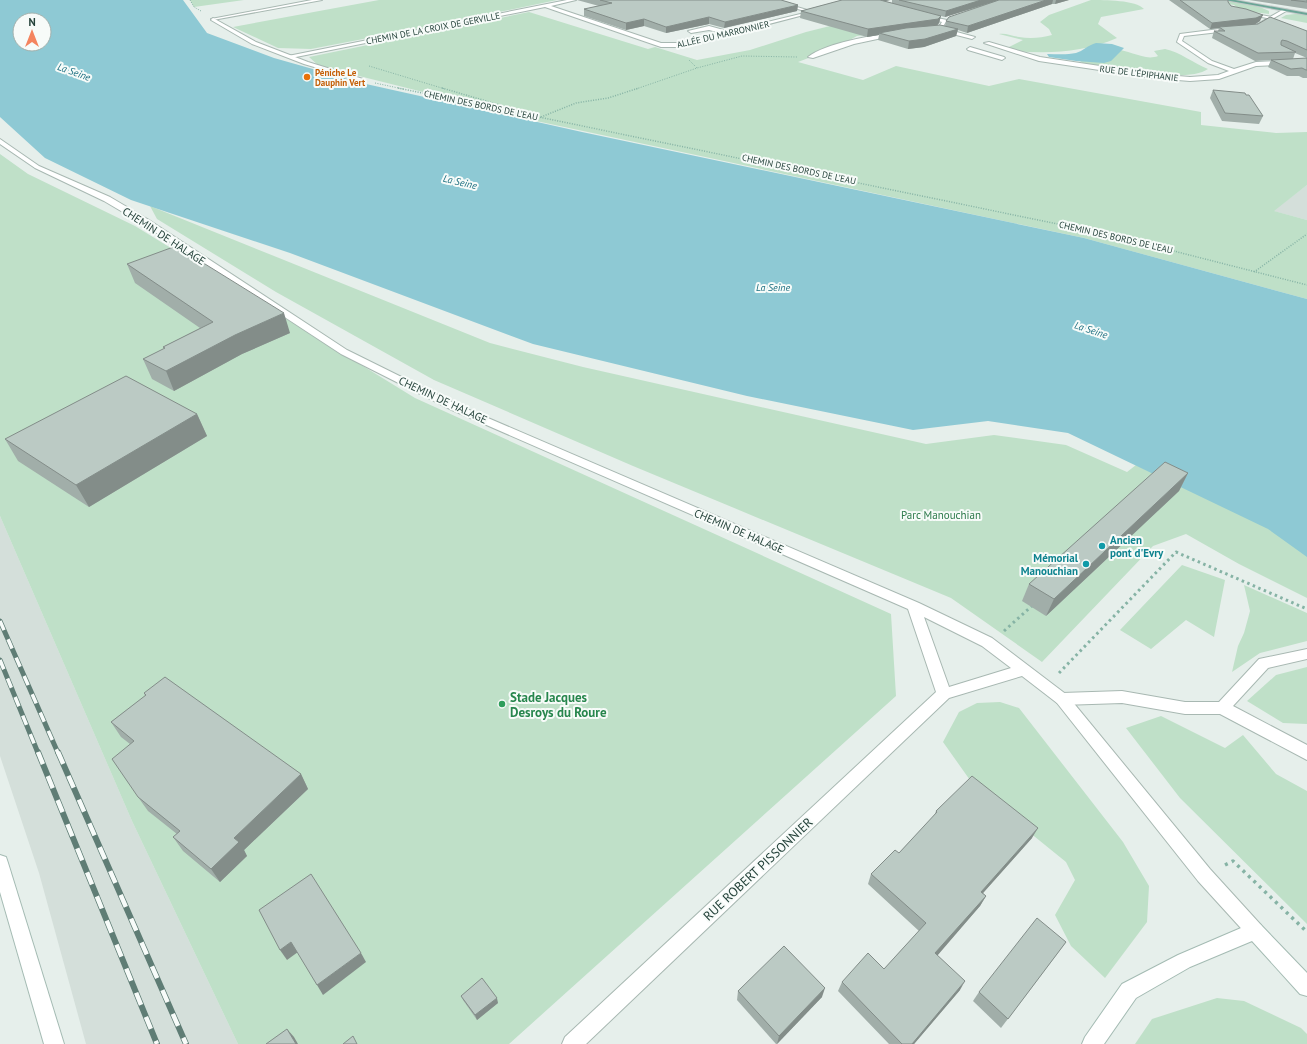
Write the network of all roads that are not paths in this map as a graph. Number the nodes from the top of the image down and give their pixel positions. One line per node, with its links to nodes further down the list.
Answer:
1 (320, 0): 26 (street)
2 (574, 0): 6 (street, CHEMIN DE LA CROIX DE GERVILLE)
3 (768, 0): 9 (street)
4 (1227, 0): 8 (main road)
5 (1236, 0): 11 (main road)
6 (546, 6): 21 (street, ALLÉE DU MARRONNIER); 26 (street, CHEMIN DE LA CROIX DE GERVILLE)
7 (826, 8): 9 (street, ALLÉE DU MARRONNIER)
8 (1286, 10): 11 (main road); 13 (street)
9 (812, 12): 21 (street, ALLÉE DU MARRONNIER)
10 (1244, 12): 13 (street)
11 (1307, 12)
12 (915, 14): 15 (street)
13 (1272, 18): 16 (street)
14 (952, 19): 15 (street)
15 (945, 21): 17 (street)
16 (1255, 27)
17 (939, 29): 19 (street); 23 (street)
18 (1244, 29): 31 (street)
19 (932, 30)
20 (691, 31): 21 (street)
21 (729, 33)
22 (897, 33): 28 (street)
23 (972, 37)
24 (987, 43): 31 (street, RUE DE L'ÉPIPHANIE)
25 (970, 49): 29 (street)
26 (291, 56): 32 (street)
27 (1294, 56): 30 (street)
28 (811, 57)
29 (1002, 58)
30 (1307, 62): 31 (street, RUE DE L'ÉPIPHANIE)
31 (1234, 71)
32 (360, 79)
33 (0, 141): 34 (street, CHEMIN DE HALAGE)
34 (914, 606): 36 (street, CHEMIN DE HALAGE); 37 (street)
35 (1307, 654): 39 (street)
36 (1024, 670): 37 (street, RUE ROBERT PISSONNIER); 38 (street, CHEMIN DE HALAGE)
37 (944, 694): 45 (street, RUE ROBERT PISSONNIER)
38 (1062, 699): 39 (street); 42 (street, CHEMIN DE HALAGE)
39 (1222, 708): 40 (street)
40 (1307, 753)
41 (0, 864): 44 (street)
42 (1255, 931): 43 (street, CHEMIN DE HALAGE); 46 (street)
43 (1307, 986)
44 (54, 1044)
45 (572, 1044)
46 (1092, 1044)

